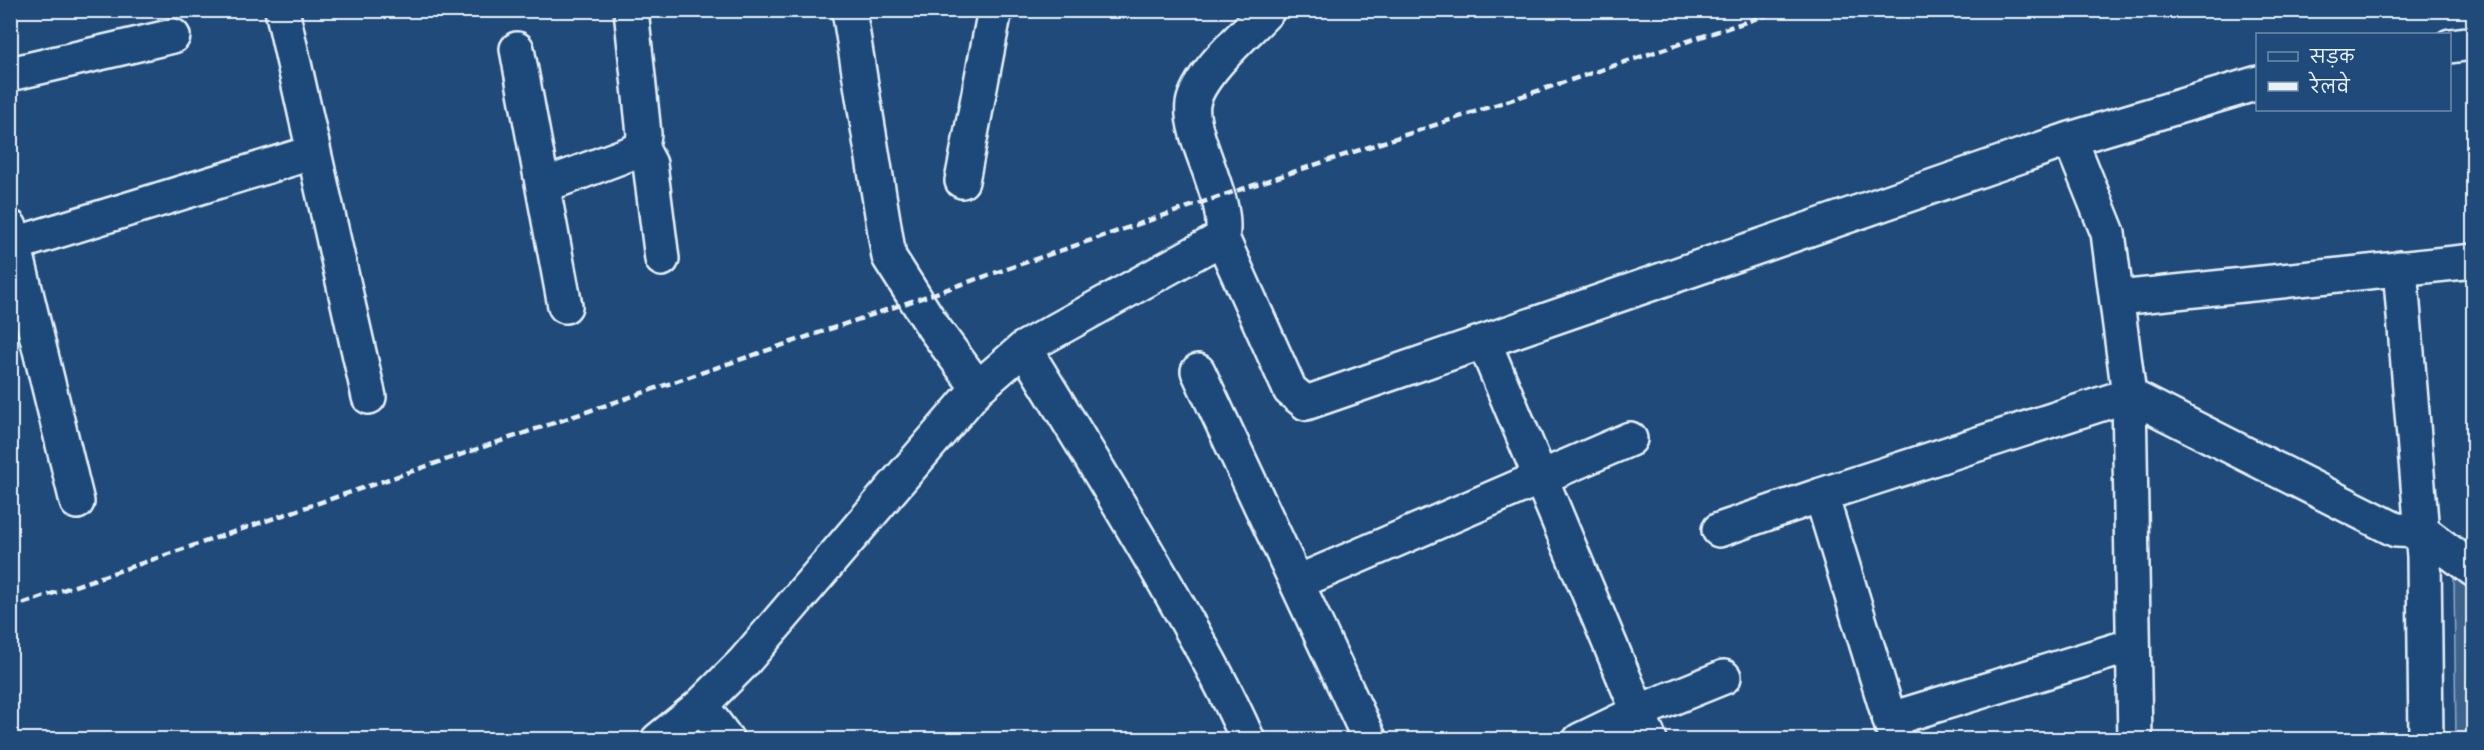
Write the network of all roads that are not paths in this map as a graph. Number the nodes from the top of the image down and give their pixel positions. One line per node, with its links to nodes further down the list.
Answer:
1 (282, 10): 14 (street)
2 (631, 10): 13 (street)
3 (849, 10): 27 (street)
4 (995, 10): 15 (street)
5 (1268, 10): 18 (street)
6 (174, 36): 10 (street)
7 (2474, 43): 8 (street)
8 (2451, 46)
9 (517, 49): 16 (street)
10 (10, 75)
11 (2256, 84): 12 (street)
12 (2070, 139): 22 (street); 24 (street)
13 (642, 149): 16 (street); 19 (street)
14 (314, 152): 17 (street); 29 (street)
15 (962, 181)
16 (543, 186): 23 (street)
17 (13, 236): 33 (street)
18 (1222, 238): 24 (street); 25 (street)
19 (662, 259)
20 (2474, 261): 21 (street)
21 (2400, 268): 22 (street); 35 (street)
22 (2118, 298): 28 (street)
23 (565, 306)
24 (1484, 342): 31 (street)
25 (1024, 348): 27 (street); 45 (street)
26 (1198, 370): 37 (street)
27 (978, 388): 40 (street)
28 (2129, 395): 32 (street); 35 (street); 38 (street)
29 (369, 397)
30 (1630, 439): 31 (street)
31 (1541, 476): 37 (street); 41 (street)
32 (1821, 495): 34 (street); 42 (street)
33 (77, 502)
34 (1719, 530)
35 (2422, 531): 36 (street); 49 (street)
36 (2474, 570)
37 (1298, 582): 46 (street)
38 (2133, 645): 42 (street); 48 (street)
39 (1724, 677): 41 (street)
40 (701, 705): 43 (street); 44 (street)
41 (1645, 725): 47 (street)
42 (1893, 729)
43 (658, 740)
44 (727, 740)
45 (1248, 740)
46 (1370, 740)
47 (1580, 740)
48 (2135, 740)
49 (2426, 740)

